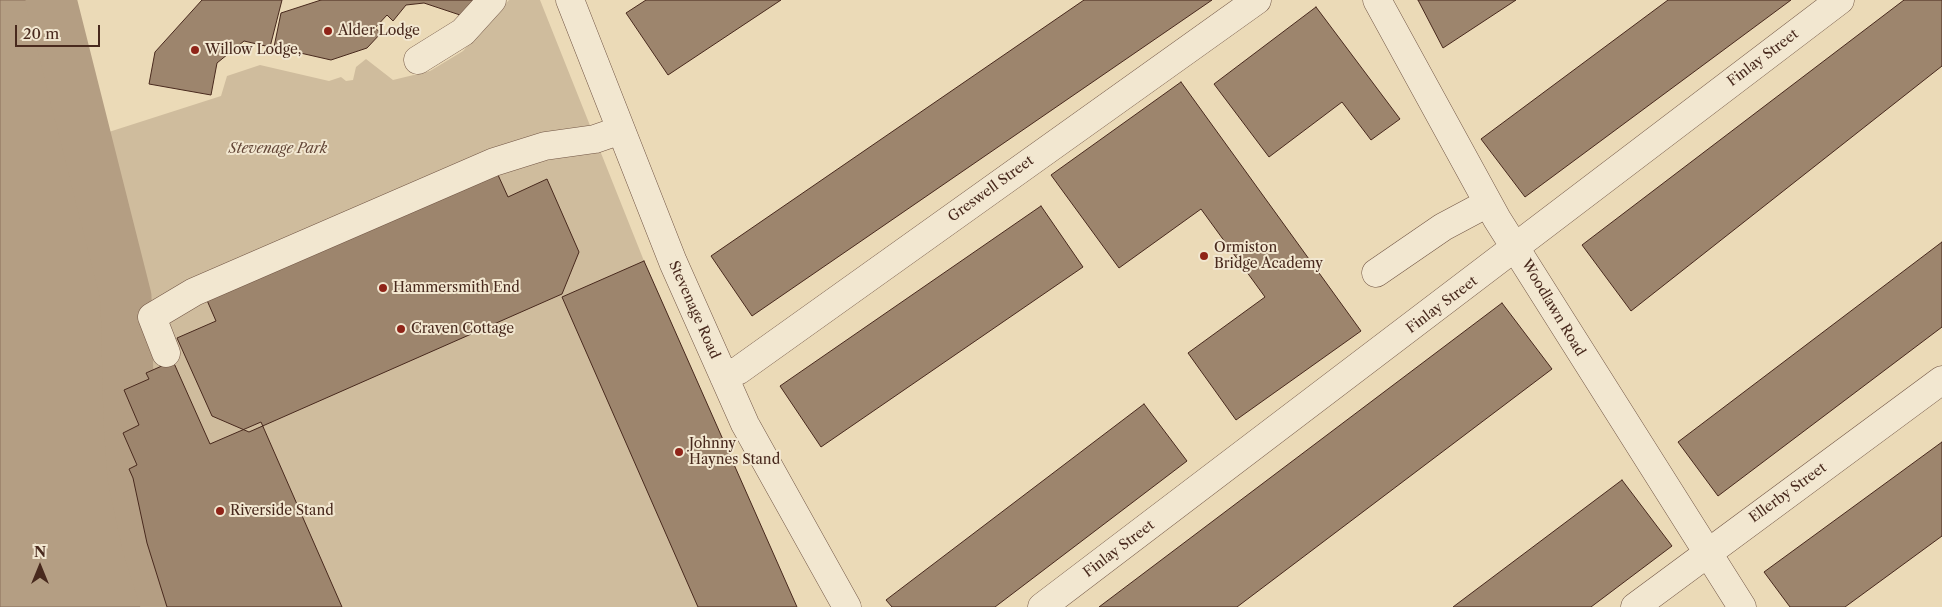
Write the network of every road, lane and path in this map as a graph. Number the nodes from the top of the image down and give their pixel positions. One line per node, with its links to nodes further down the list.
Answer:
1 (492, 0): 6 (street)
2 (570, 0): 7 (street, Stevenage Road)
3 (1257, 0): 12 (street, Greswell Street)
4 (1377, 0): 8 (street, Woodlawn Road)
5 (1840, 0): 9 (street, Finlay Street)
6 (418, 60)
7 (621, 130): 11 (street); 12 (street, Stevenage Road)
8 (1488, 203): 9 (street, Woodlawn Road); 10 (street)
9 (1516, 246): 14 (street, Woodlawn Road); 16 (street, Finlay Street)
10 (1376, 273)
11 (166, 353)
12 (724, 377): 15 (street, Stevenage Road)
13 (1942, 380): 14 (street, Ellerby Street)
14 (1707, 555): 17 (street, Ellerby Street); 18 (street, Woodlawn Road)
15 (847, 607)
16 (1042, 607)
17 (1636, 607)
18 (1742, 607)

